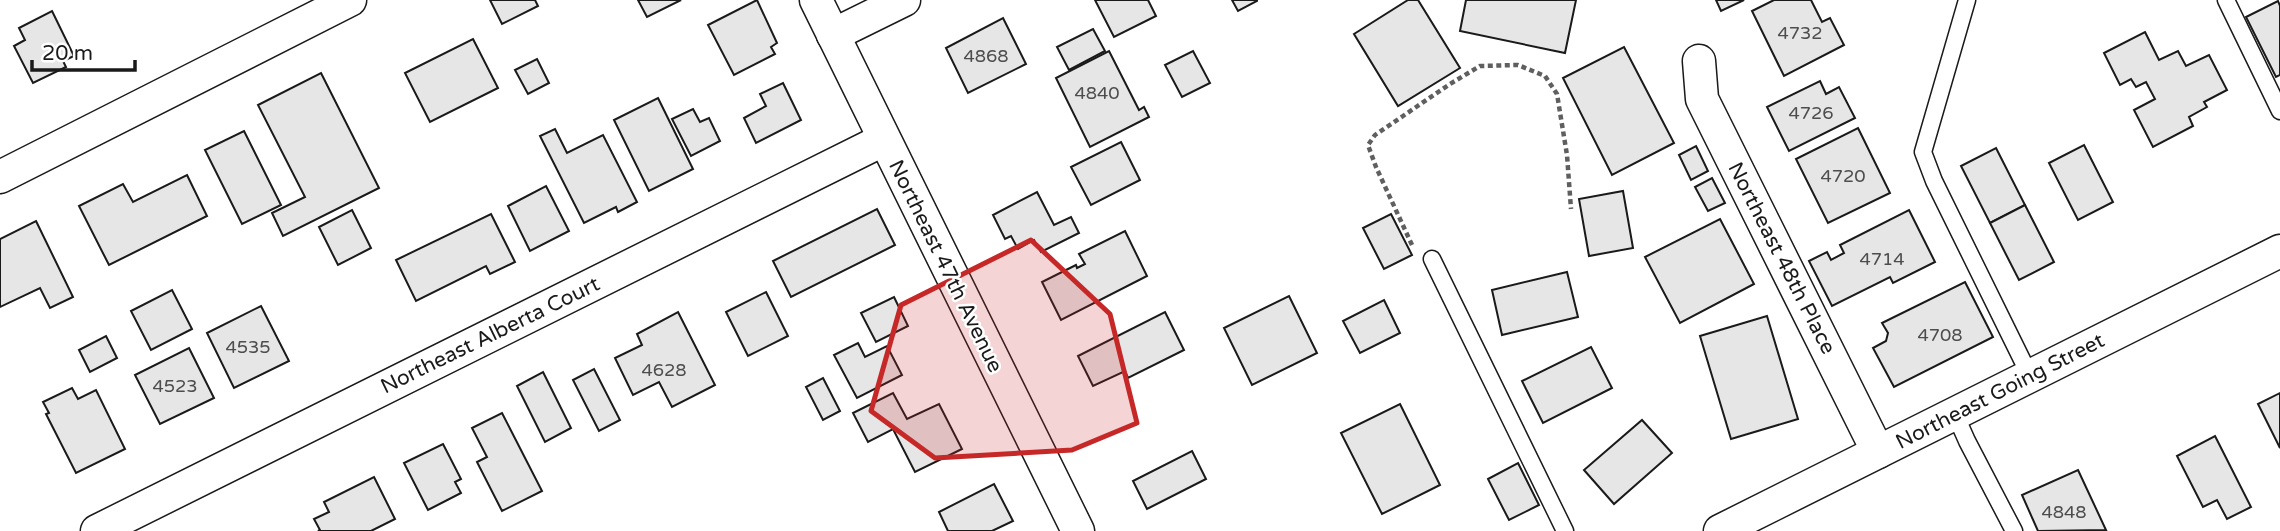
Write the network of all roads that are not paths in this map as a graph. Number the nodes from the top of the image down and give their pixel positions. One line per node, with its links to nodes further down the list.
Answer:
1 (350, 0): 10 (street)
2 (816, 0): 6 (street, Northeast 47th Avenue)
3 (905, 0): 6 (street)
4 (1967, 0): 13 (lane)
5 (2226, 0): 8 (lane)
6 (833, 36): 9 (street, Northeast 47th Avenue)
7 (1699, 61): 15 (street, Northeast 48th Place)
8 (2280, 111)
9 (883, 140): 16 (street, Northeast Alberta Court); 17 (street, Northeast 47th Avenue)
10 (0, 177)
11 (2280, 251): 13 (street, Northeast Going Street)
12 (1432, 259): 18 (lane)
13 (2030, 376): 14 (street, Northeast Going Street)
14 (1955, 414): 15 (street, Northeast Going Street); 20 (lane)
15 (1878, 452): 19 (street, Northeast Going Street)
16 (97, 531)
17 (1078, 531)
18 (1565, 531)
19 (1720, 531)
20 (2014, 531)

